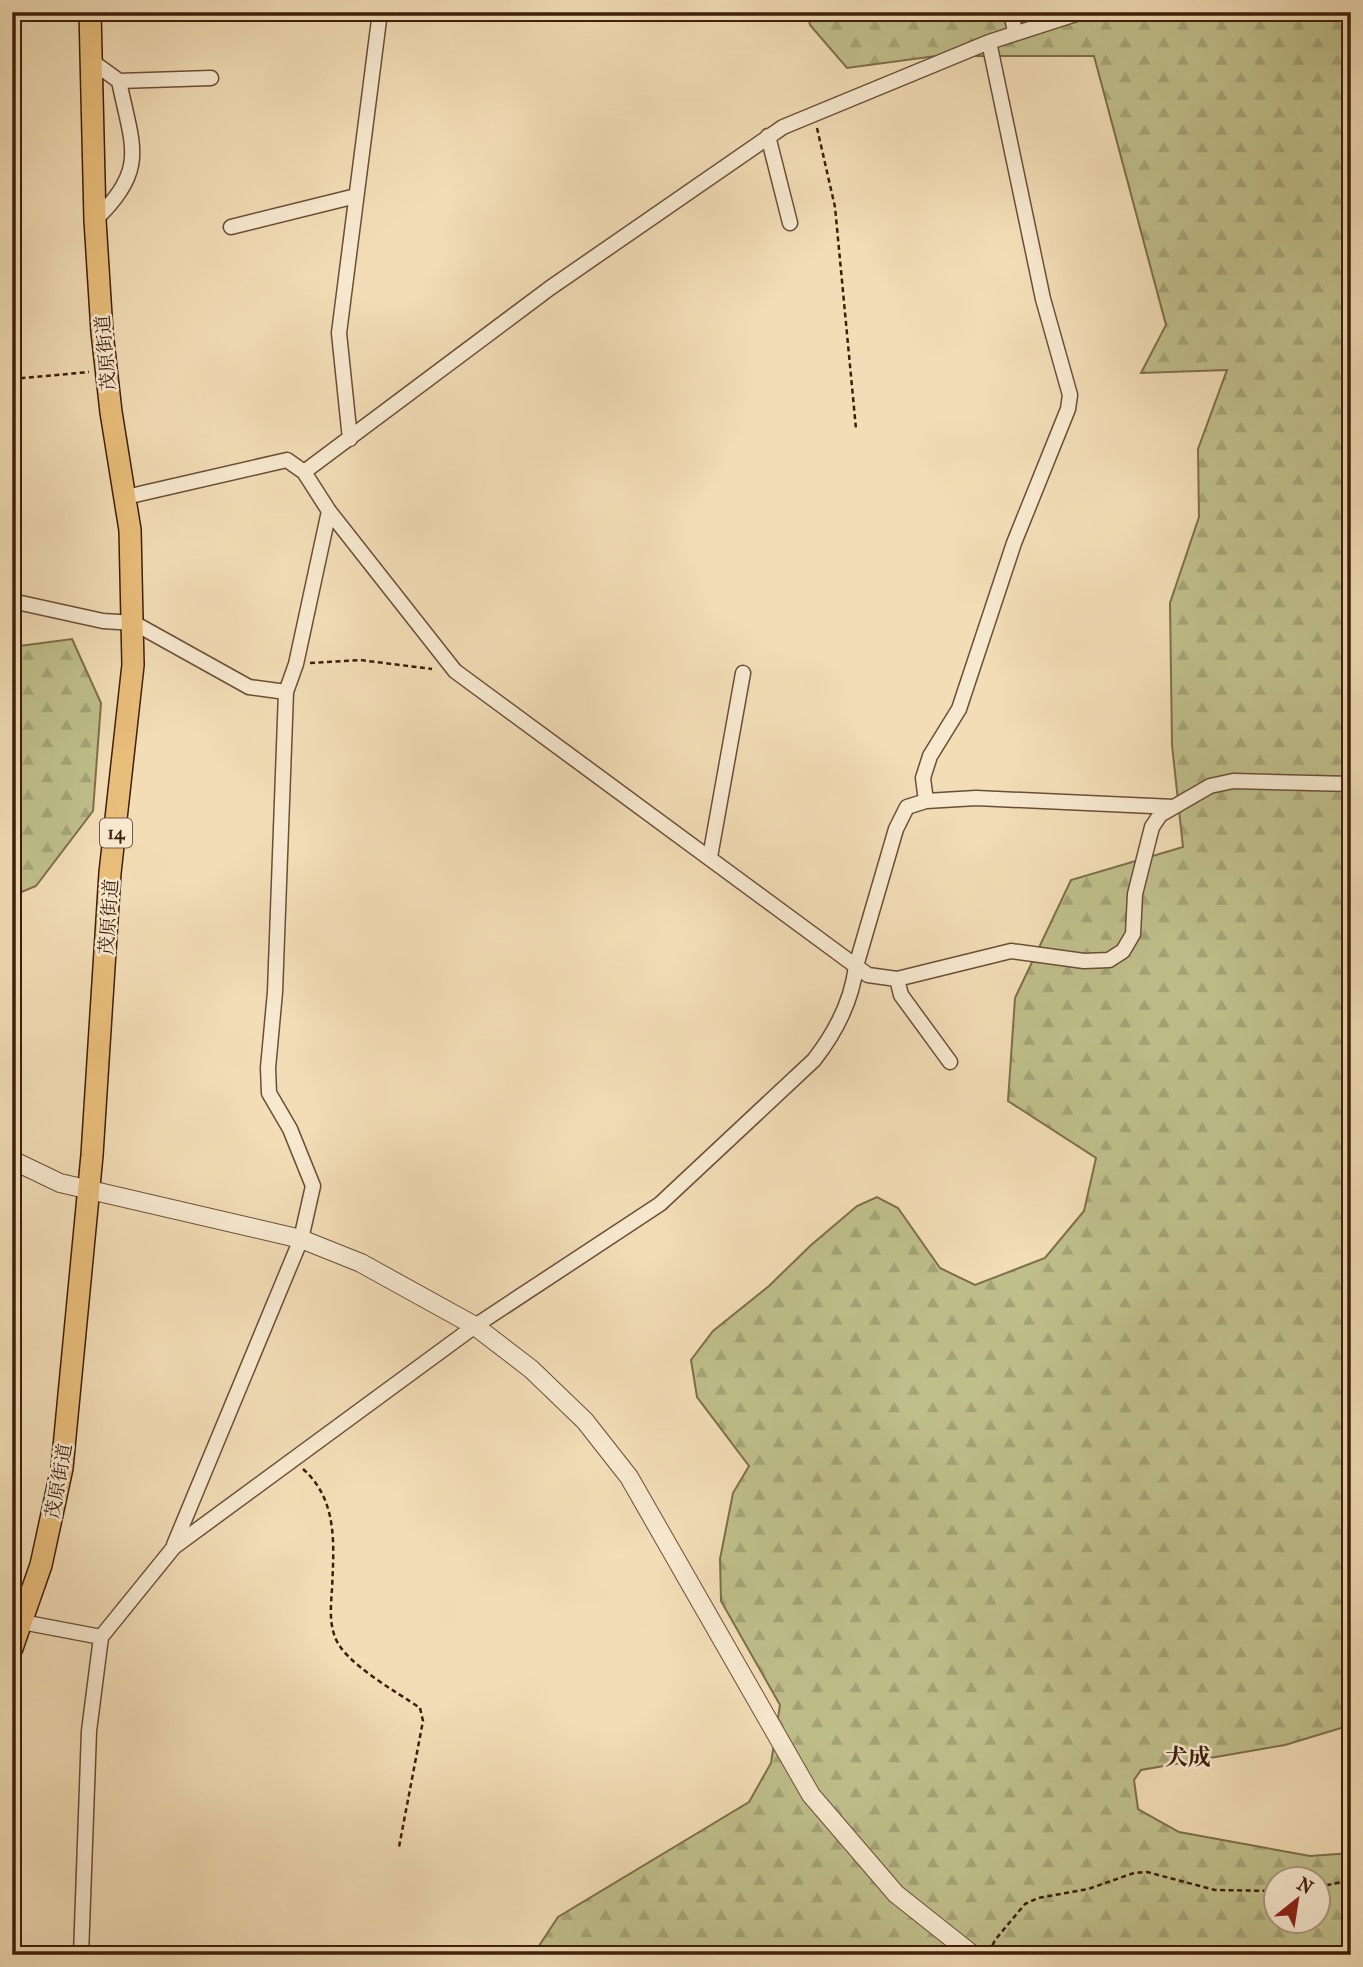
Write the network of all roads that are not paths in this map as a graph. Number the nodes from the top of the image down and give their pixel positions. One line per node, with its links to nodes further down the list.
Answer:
1 (90, 12): 7 (main road, 茂原街道 / 14)
2 (380, 12): 11 (street)
3 (1011, 12): 5 (street)
4 (1082, 12): 5 (street)
5 (1015, 32): 6 (street)
6 (989, 42): 10 (street); 24 (street)
7 (90, 60): 9 (street); 12 (main road, 茂原街道 / 14)
8 (211, 78): 9 (street)
9 (120, 81): 12 (street)
10 (768, 136): 13 (street); 15 (street)
11 (356, 196): 14 (street); 15 (street)
12 (95, 220): 17 (main road, 茂原街道 / 14)
13 (790, 223)
14 (231, 227)
15 (351, 439): 16 (street)
16 (304, 472): 17 (street); 18 (street)
17 (126, 497): 20 (main road, 茂原街道 / 14)
18 (329, 511): 22 (street); 26 (street)
19 (12, 601): 20 (street)
20 (134, 623): 22 (street); 31 (main road, 茂原街道 / 14)
21 (743, 673): 26 (street)
22 (286, 692): 32 (street)
23 (1351, 784): 25 (street)
24 (926, 801): 25 (street); 27 (street)
25 (1174, 807): 28 (street)
26 (710, 857): 27 (street)
27 (856, 966): 28 (street); 33 (street)
28 (897, 979): 29 (street)
29 (950, 1062)
30 (12, 1160): 31 (street)
31 (90, 1191): 32 (street); 35 (main road, 茂原街道 / 14)
32 (301, 1240): 33 (street); 34 (street)
33 (475, 1326): 34 (street); 39 (street)
34 (174, 1547): 36 (street)
35 (22, 1622): 36 (street); 37 (main road, 茂原街道 / 14)
36 (102, 1637): 38 (street)
37 (12, 1648)
38 (81, 1955)
39 (973, 1955)

